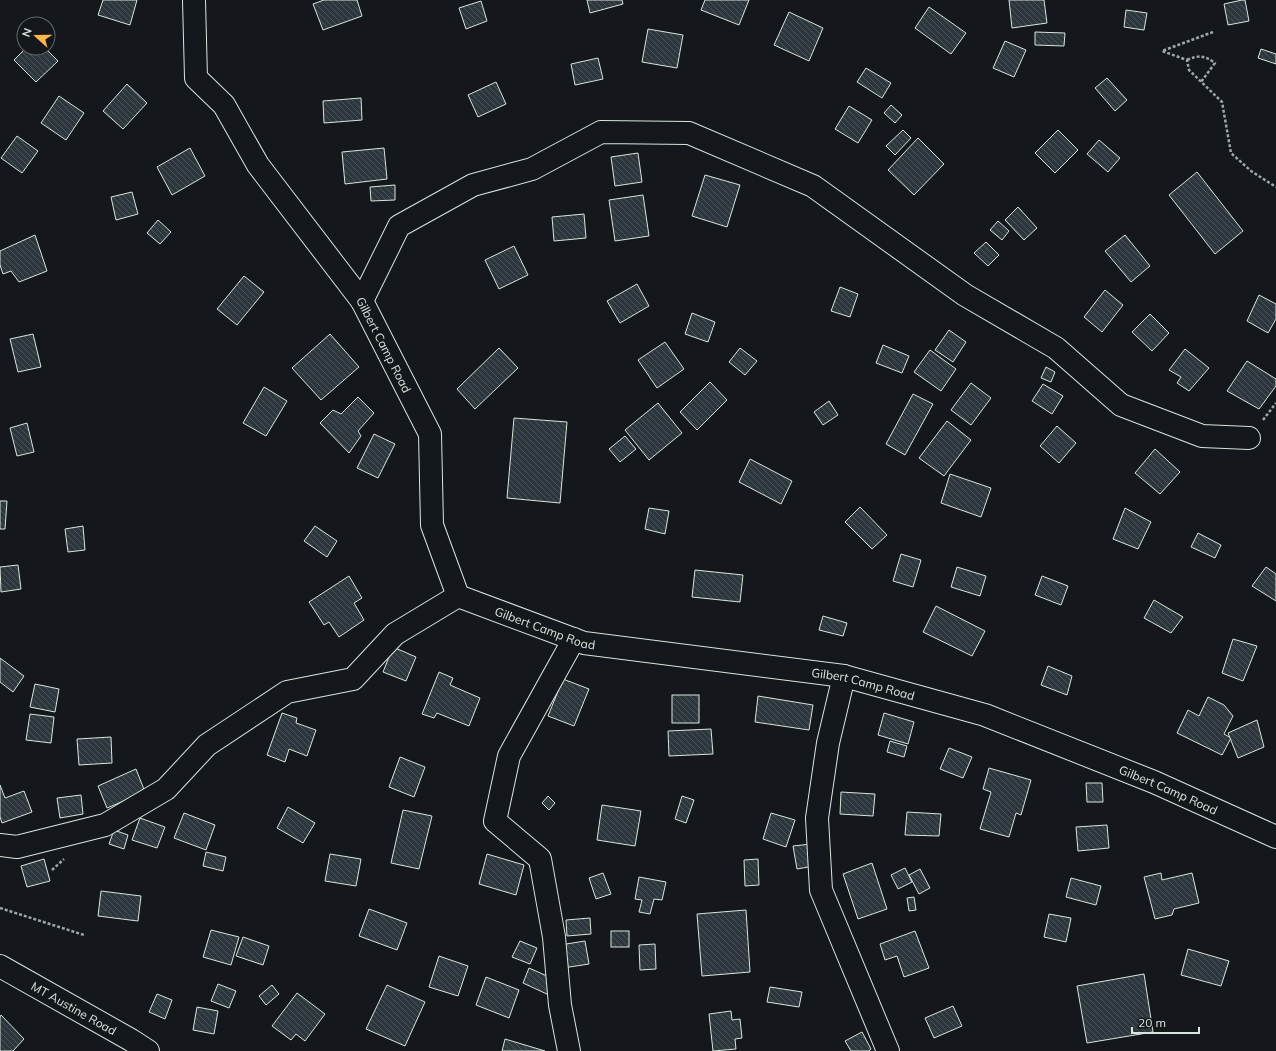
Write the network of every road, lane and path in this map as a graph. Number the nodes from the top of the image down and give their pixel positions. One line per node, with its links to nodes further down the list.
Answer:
1 (194, 0): 6 (street, Gilbert Camp Road)
2 (1213, 32): 3 (path)
3 (1187, 60): 4 (path); 4 (path)
4 (1201, 82): 5 (path)
5 (1276, 187)
6 (362, 301): 7 (street); 8 (street, Gilbert Camp Road)
7 (1248, 438)
8 (458, 596): 9 (street, Gilbert Camp Road); 12 (street)
9 (574, 639): 10 (street, Gilbert Camp Road); 17 (street)
10 (844, 676): 11 (street, Gilbert Camp Road); 18 (street)
11 (1276, 837)
12 (0, 845)
13 (0, 908): 14 (path)
14 (84, 935)
15 (0, 966): 16 (street, MT Austine Road)
16 (138, 1047)
17 (569, 1051)
18 (888, 1051)

